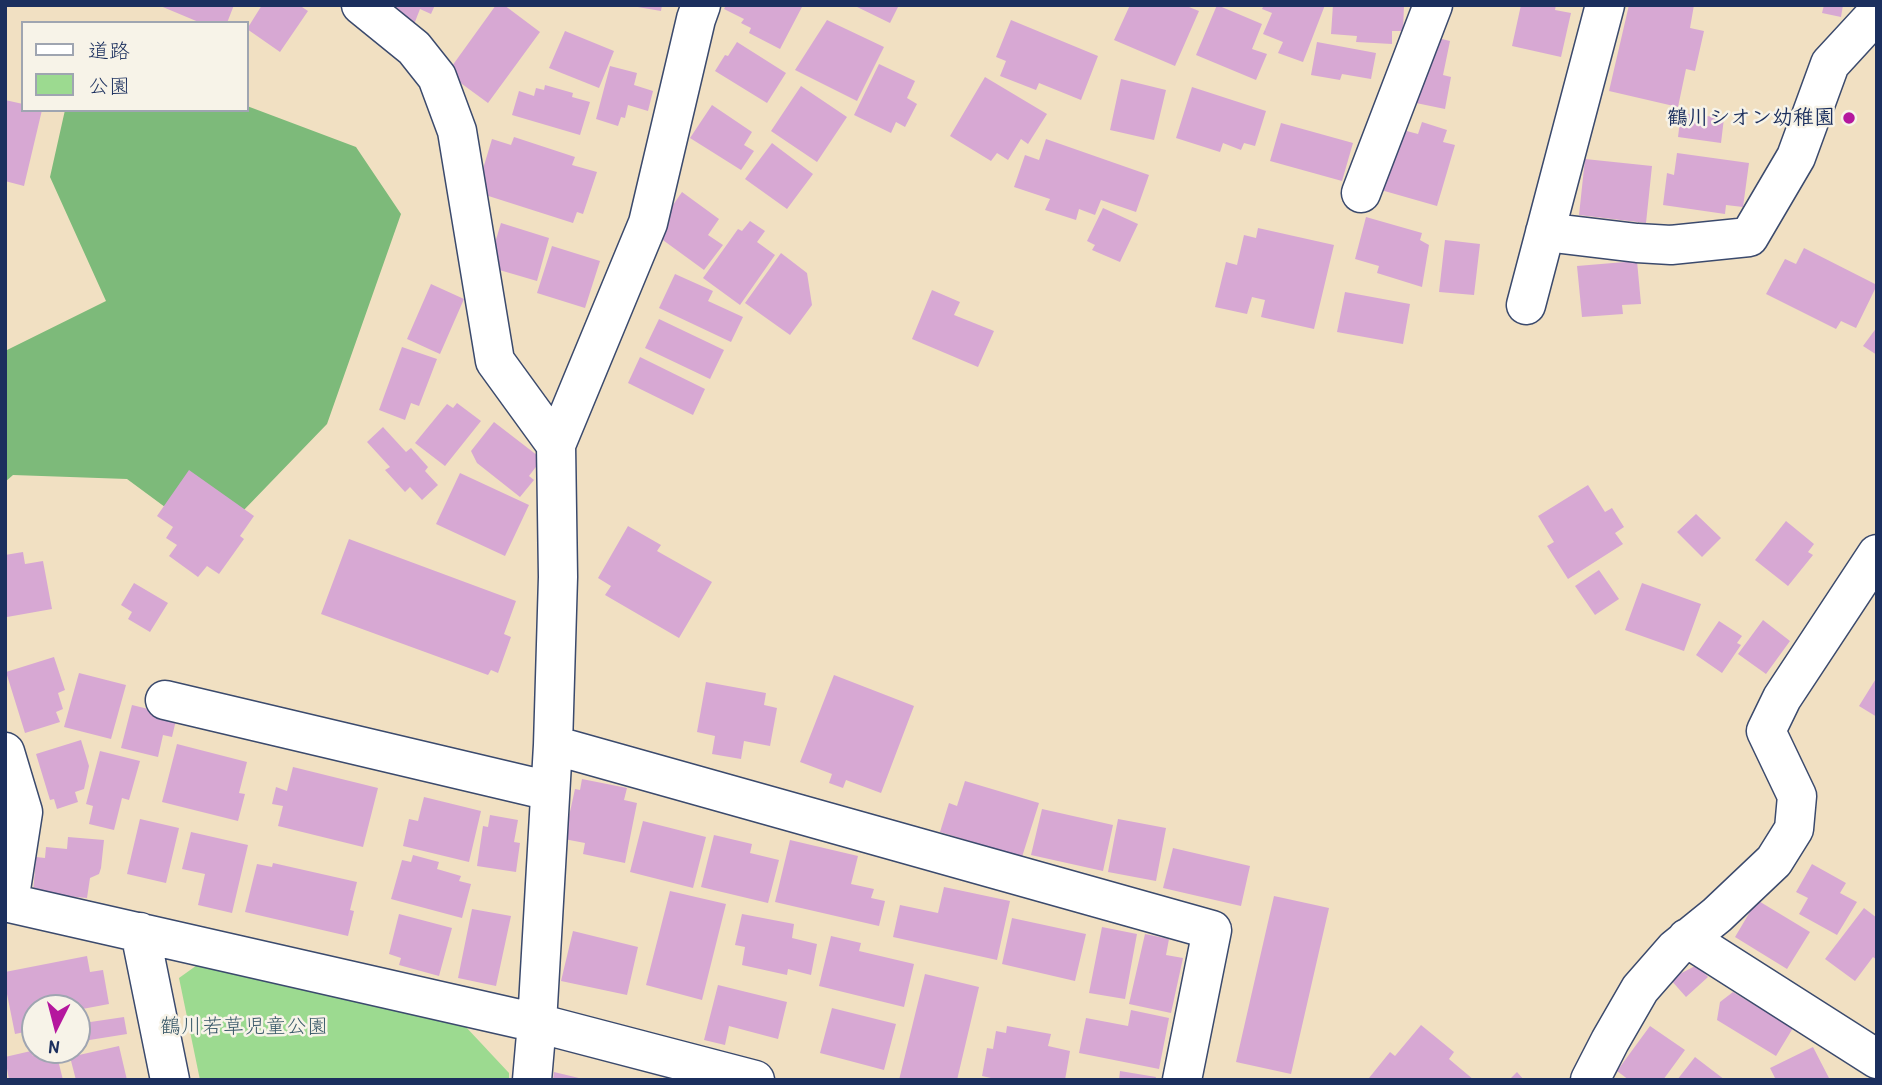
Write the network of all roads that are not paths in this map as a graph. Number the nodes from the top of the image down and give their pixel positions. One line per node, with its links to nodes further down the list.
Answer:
1 (361, 5): 9 (street)
2 (1433, 5): 6 (street)
3 (1605, 5): 7 (street)
4 (699, 12): 9 (street)
5 (1877, 13): 7 (street)
6 (1361, 193)
7 (1545, 232): 8 (street)
8 (1526, 305)
9 (556, 445): 12 (street)
10 (1877, 554): 17 (street)
11 (165, 700): 14 (street)
12 (553, 745): 14 (street); 23 (street)
13 (5, 752): 15 (street)
14 (550, 791): 18 (street)
15 (7, 902): 16 (street)
16 (140, 932): 18 (street); 20 (street)
17 (1687, 939): 19 (street); 24 (street)
18 (537, 1023): 21 (street); 22 (street)
19 (1877, 1059)
20 (170, 1080)
21 (532, 1080)
22 (755, 1080)
23 (1182, 1080)
24 (1590, 1080)

